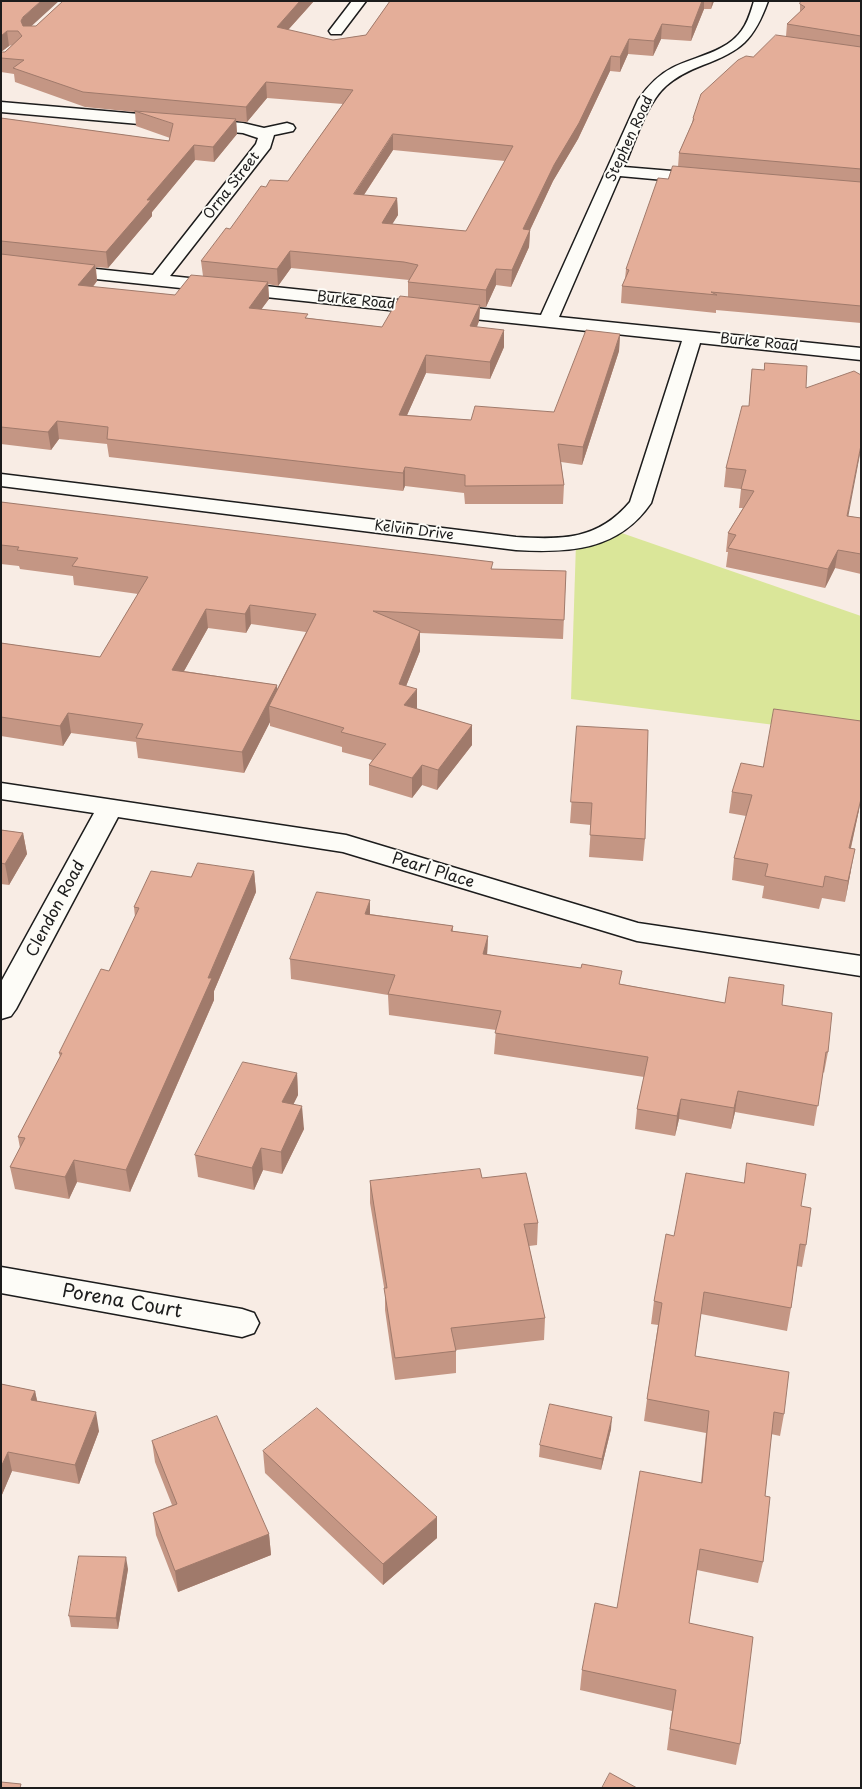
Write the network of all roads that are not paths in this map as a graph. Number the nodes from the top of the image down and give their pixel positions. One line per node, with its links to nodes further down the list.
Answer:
1 (359, 1): 3 (street)
2 (761, 1): 4 (street, Stephen Road)
3 (336, 31)
4 (743, 38): 5 (street); 9 (street, Stephen Road)
5 (762, 41)
6 (1, 107): 8 (street, Orna Street)
7 (288, 128): 8 (street)
8 (263, 133): 12 (street, Orna Street)
9 (614, 171): 10 (street); 13 (street, Stephen Road)
10 (726, 180)
11 (1, 264): 12 (street, Burke Road)
12 (158, 280): 13 (street, Burke Road)
13 (548, 322): 14 (street, Burke Road)
14 (693, 336): 15 (street, Burke Road); 16 (street, Kelvin Drive)
15 (861, 354)
16 (1, 480)
17 (1, 791): 18 (street, Pearl Place)
18 (110, 808): 19 (street, Pearl Place); 20 (street, Clendon Road)
19 (861, 966)
20 (1, 1009)
21 (1, 1280): 22 (street, Porena Court)
22 (242, 1323)

